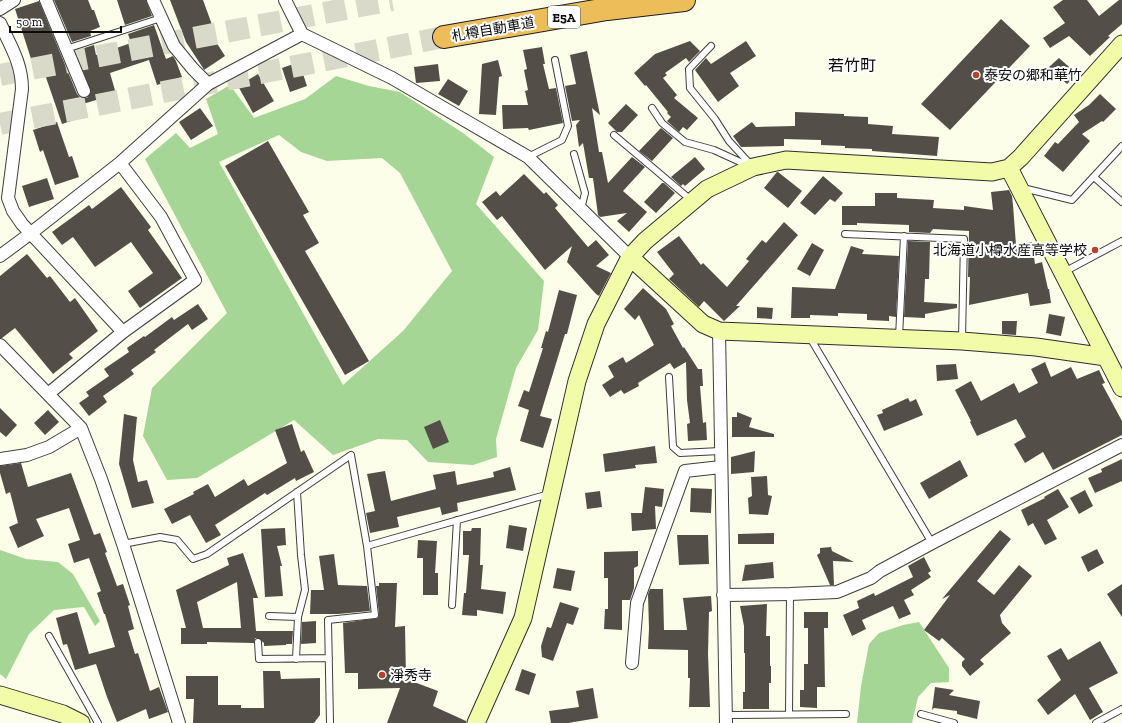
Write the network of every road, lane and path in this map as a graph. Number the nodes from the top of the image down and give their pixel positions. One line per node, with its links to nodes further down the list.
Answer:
1 (14, 0): 6 (street)
2 (46, 0): 13 (street)
3 (153, 0): 7 (street)
4 (285, 0): 9 (street)
5 (684, 0): 10 (highway, 札樽自動車道 / E5A)
6 (0, 9)
7 (161, 18): 13 (lane); 15 (street)
8 (0, 23): 30 (street)
9 (302, 34): 15 (street); 21 (street)
10 (444, 37)
11 (1122, 44): 24 (street)
12 (711, 46): 23 (lane)
13 (66, 49): 16 (street)
14 (554, 60): 21 (lane)
15 (208, 84): 22 (street)
16 (84, 91)
17 (652, 108): 23 (lane)
18 (614, 135): 27 (lane)
19 (1122, 146): 25 (lane)
20 (574, 154): 29 (lane)
21 (528, 157): 29 (street)
22 (120, 163): 30 (street); 38 (street)
23 (753, 167): 24 (street); 27 (street)
24 (1009, 168): 26 (street)
25 (1094, 177): 26 (lane); 28 (lane)
26 (1018, 186): 36 (street)
27 (692, 201): 35 (street)
28 (1122, 202)
29 (581, 209): 35 (street)
30 (31, 233): 34 (street); 38 (street)
31 (845, 234): 32 (lane)
32 (904, 236): 40 (lane); 41 (lane)
33 (1122, 241): 36 (lane)
34 (0, 256)
35 (630, 257): 37 (street); 53 (street)
36 (1063, 273): 43 (street)
37 (719, 331): 39 (street); 49 (street)
38 (123, 332): 46 (street)
39 (808, 335): 40 (street); 55 (lane)
40 (899, 338): 41 (street)
41 (962, 341): 43 (street)
42 (0, 345): 46 (street)
43 (1106, 357): 45 (street)
44 (669, 377): 49 (lane)
45 (1122, 388)
46 (48, 394): 47 (street)
47 (81, 428): 50 (street); 56 (street)
48 (1122, 445): 55 (street)
49 (720, 451): 51 (street)
50 (0, 459)
51 (721, 467): 59 (street); 67 (street)
52 (298, 492): 56 (lane); 57 (lane); 62 (lane)
53 (551, 494): 54 (lane); 80 (street)
54 (457, 520): 57 (lane); 60 (lane)
55 (932, 543): 58 (street)
56 (123, 544): 78 (street)
57 (368, 546): 65 (lane)
58 (790, 594): 59 (street); 71 (lane)
59 (723, 595): 74 (street)
60 (452, 605)
61 (269, 616): 62 (lane)
62 (298, 617): 66 (lane)
63 (49, 636): 77 (lane)
64 (258, 642): 66 (lane)
65 (329, 658): 66 (lane); 79 (lane)
66 (296, 659)
67 (632, 663)
68 (0, 695): 69 (street)
69 (33, 706): 75 (street); 76 (street)
70 (1122, 709): 82 (lane)
71 (789, 714): 72 (lane); 74 (lane)
72 (846, 714)
73 (920, 714): 81 (lane)
74 (726, 719)
75 (47, 723)
76 (81, 723)
77 (98, 723)
78 (179, 723)
79 (330, 723)
80 (476, 723)
81 (954, 723)
82 (1096, 723)

